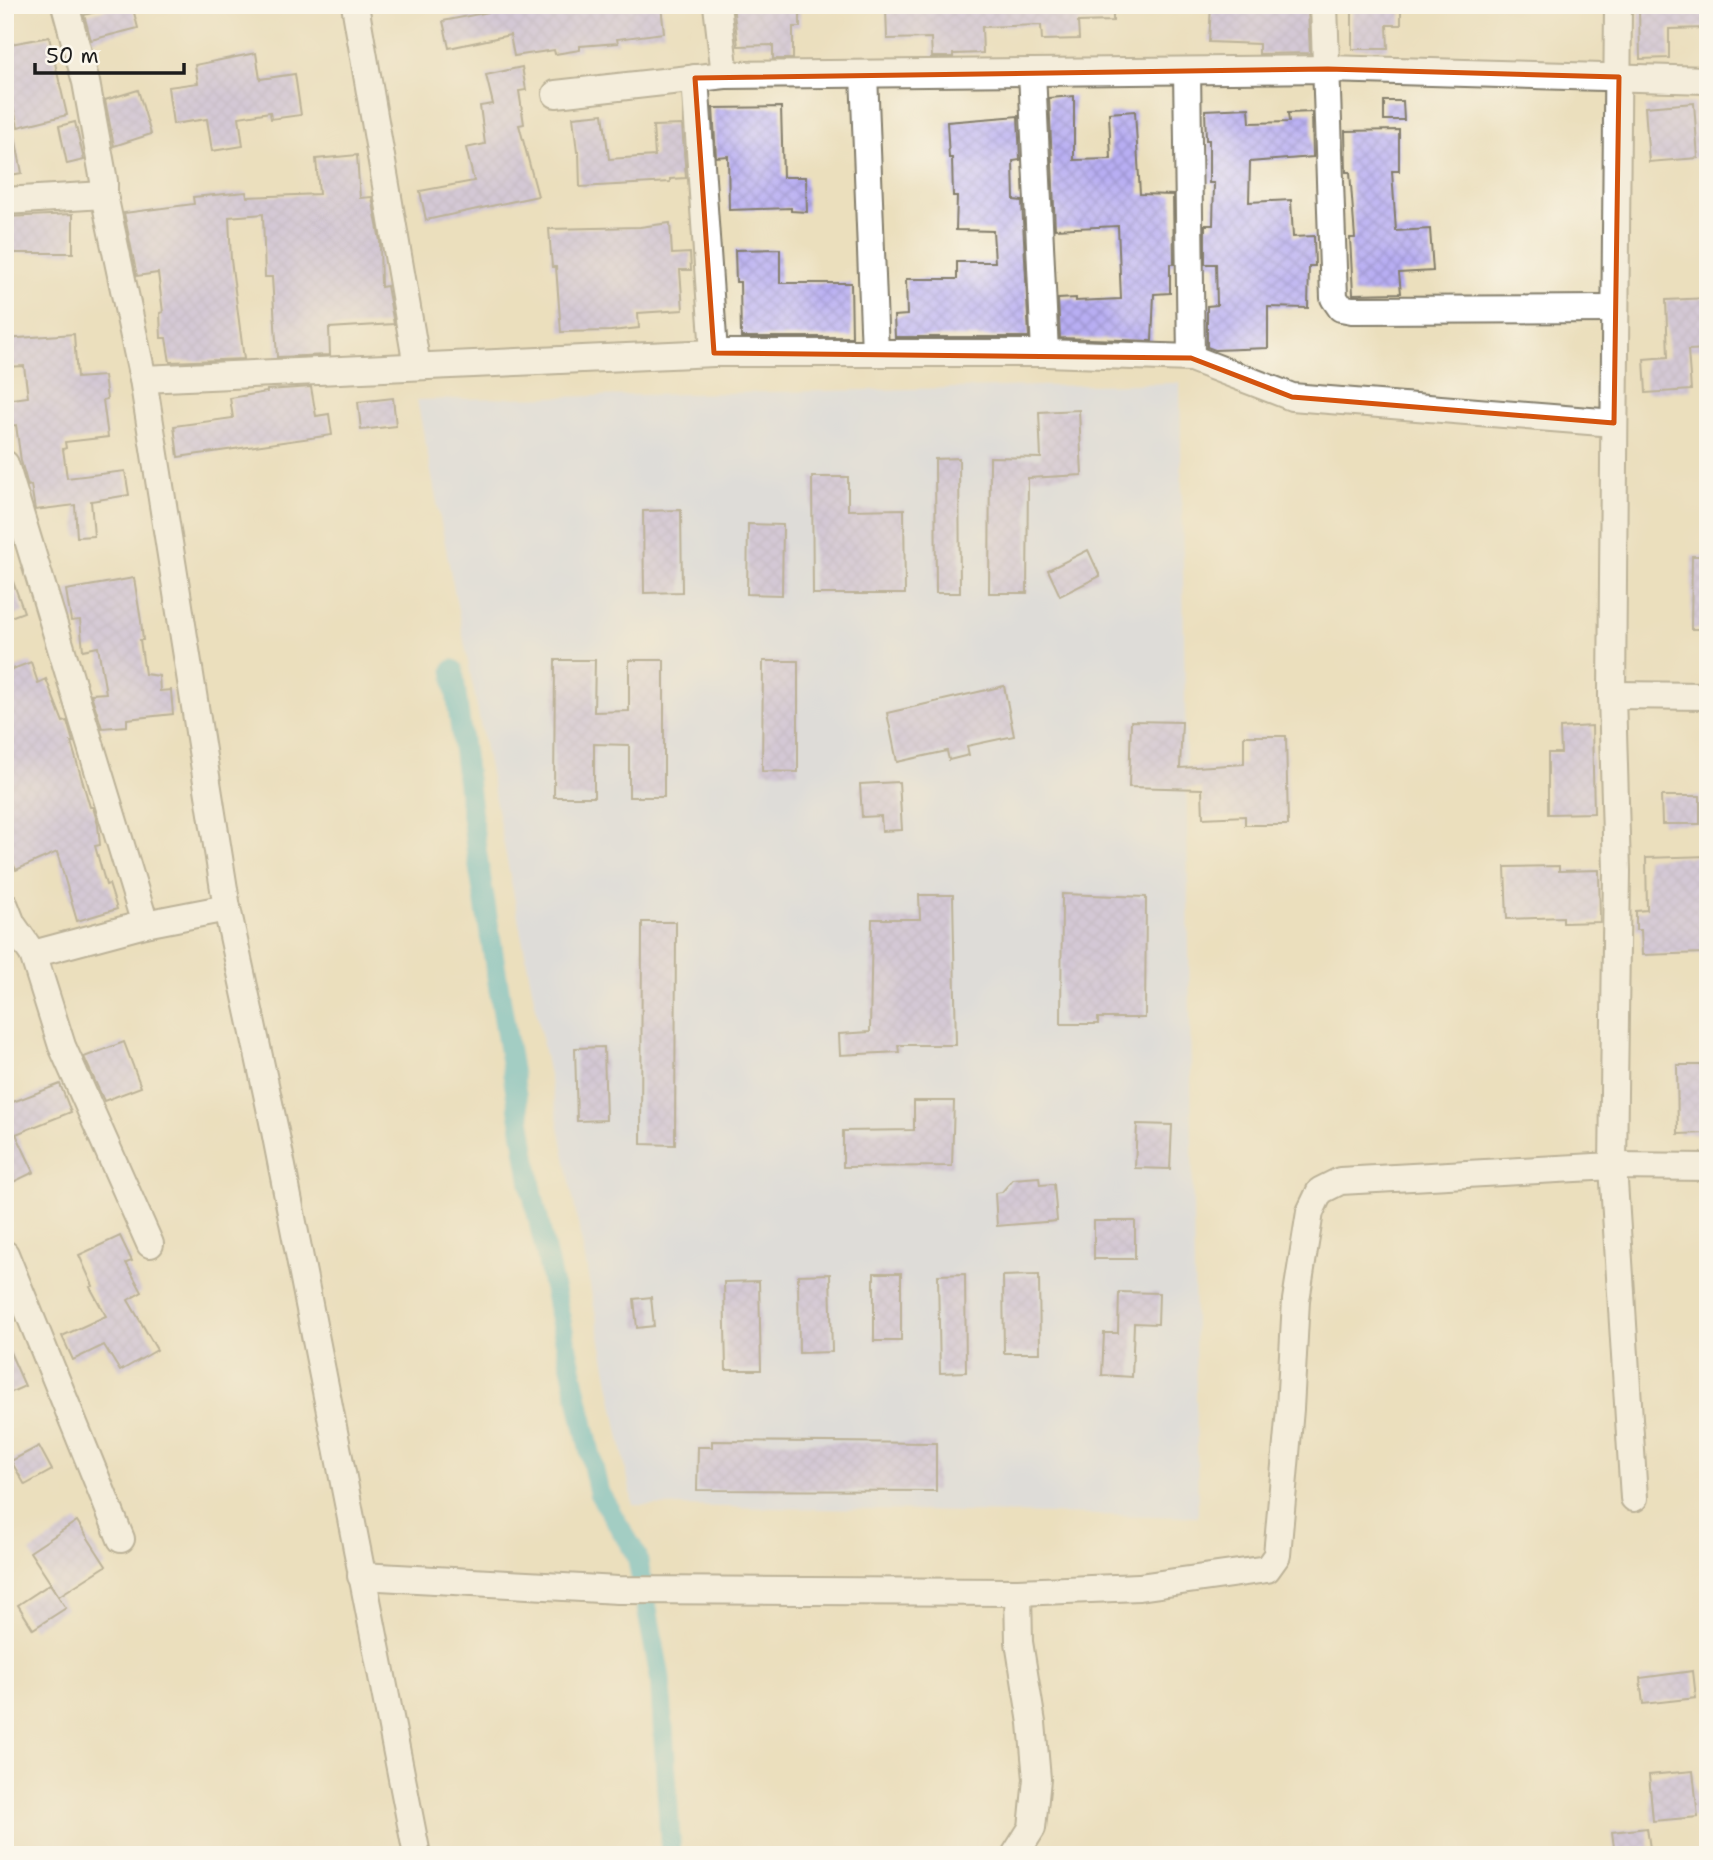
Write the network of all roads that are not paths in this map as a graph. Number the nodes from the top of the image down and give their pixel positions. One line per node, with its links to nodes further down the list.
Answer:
1 (65, 5): 15 (street)
2 (355, 5): 22 (street)
3 (717, 5): 10 (street)
4 (1324, 5): 6 (street)
5 (1618, 5): 11 (street)
6 (1328, 69): 7 (street); 11 (street); 17 (street)
7 (1187, 71): 8 (street); 21 (street)
8 (1032, 72): 9 (street); 20 (street)
9 (864, 74): 10 (street); 18 (street)
10 (725, 75): 12 (street)
11 (1619, 77): 13 (street); 17 (street)
12 (695, 78): 14 (street); 19 (street)
13 (1708, 80)
14 (556, 94)
15 (104, 195): 16 (street); 23 (street)
16 (5, 201)
17 (1615, 309): 24 (street)
18 (875, 352): 19 (street); 20 (street)
19 (714, 353): 22 (street)
20 (1045, 353): 21 (street)
21 (1191, 358): 24 (street)
22 (417, 366): 23 (street)
23 (143, 379): 29 (street)
24 (1614, 423): 26 (street)
25 (5, 464): 30 (street)
26 (1612, 695): 27 (street); 32 (street)
27 (1708, 696)
28 (5, 906): 31 (street)
29 (227, 908): 30 (street); 38 (street)
30 (145, 924): 31 (street)
31 (33, 954): 34 (street)
32 (1613, 1167): 33 (street); 36 (street); 39 (street)
33 (1708, 1167)
34 (150, 1244)
35 (5, 1254): 37 (street)
36 (1634, 1498)
37 (121, 1539)
38 (362, 1576): 39 (street); 40 (street)
39 (1018, 1592): 41 (street)
40 (416, 1855)
41 (1015, 1855)

